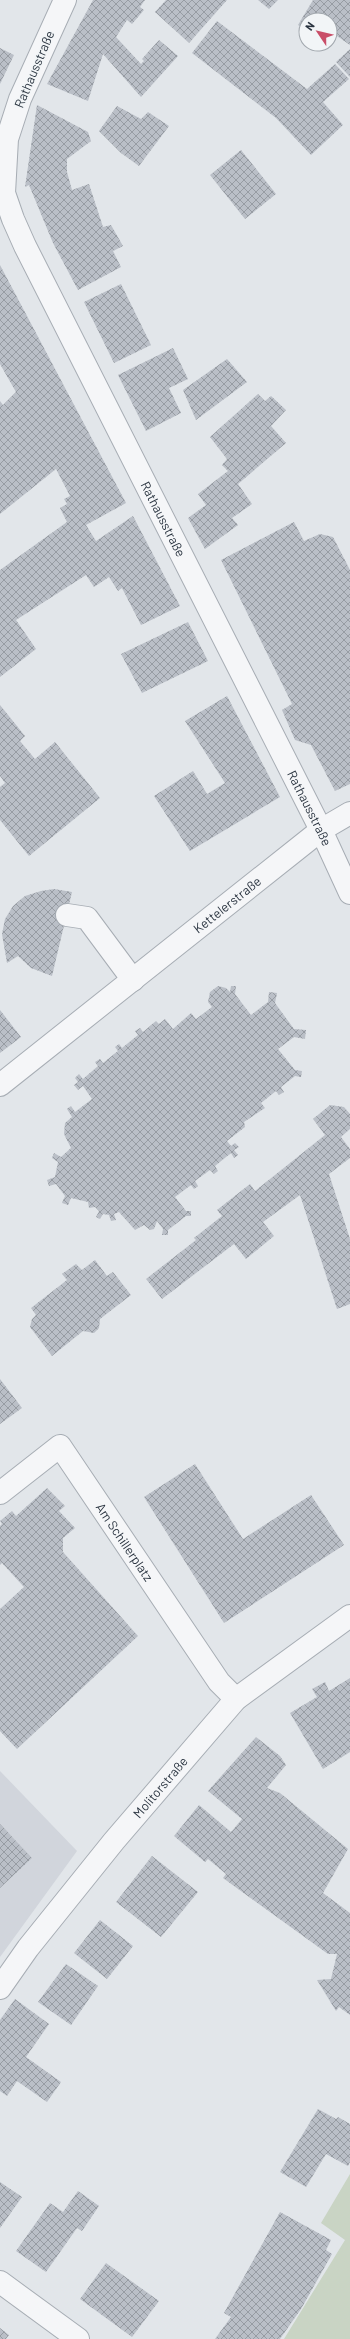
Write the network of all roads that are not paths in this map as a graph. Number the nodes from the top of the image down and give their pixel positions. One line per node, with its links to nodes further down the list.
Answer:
1 (65, 0): 2 (street, Rathausstraße)
2 (4, 138): 3 (street, Rathausstraße)
3 (6, 223): 5 (street, Rathausstraße)
4 (350, 813): 5 (street, Kettelerstraße)
5 (321, 830): 6 (street, Rathausstraße); 8 (street, Kettelerstraße)
6 (350, 893)
7 (67, 914): 8 (street)
8 (133, 980): 9 (street, Kettelerstraße)
9 (0, 1084)
10 (0, 1493): 12 (street, Am Schillerplatz)
11 (350, 1616): 12 (street, Molitorstraße)
12 (236, 1698): 13 (street, Molitorstraße)
13 (0, 1988)
14 (0, 2282): 15 (street)
15 (78, 2339)

